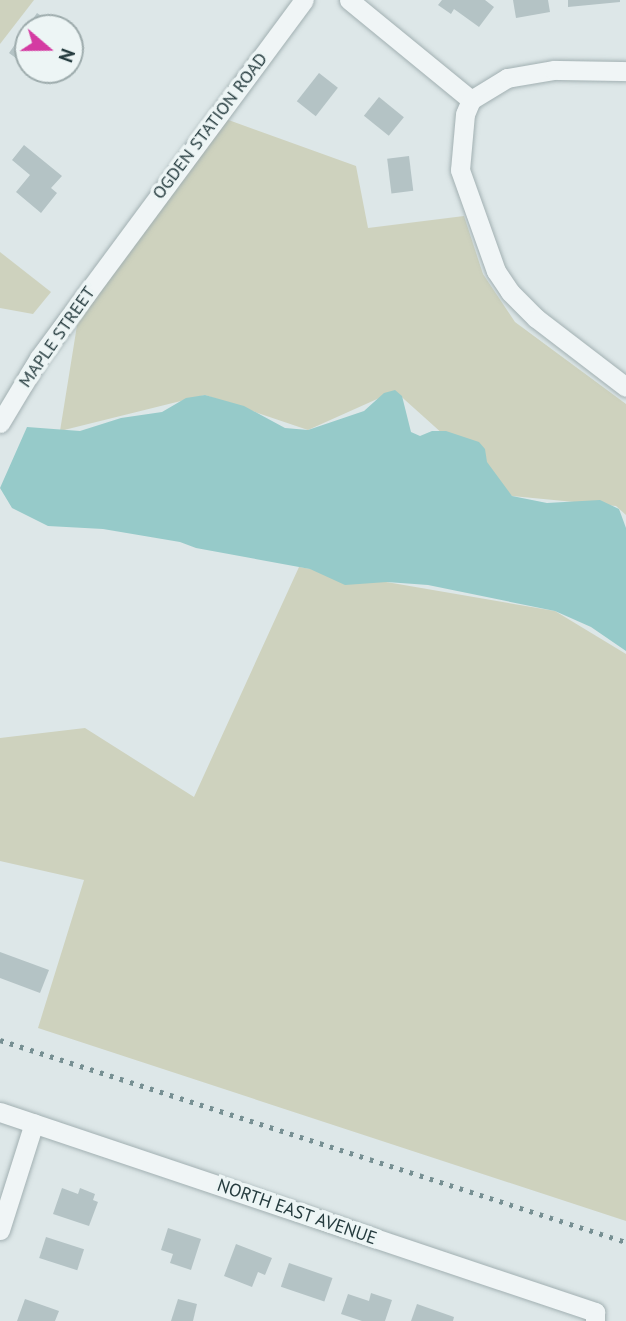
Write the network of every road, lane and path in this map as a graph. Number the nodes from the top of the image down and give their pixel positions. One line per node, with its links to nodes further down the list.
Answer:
1 (304, 0): 5 (street, OGDEN STATION ROAD)
2 (349, 0): 4 (street)
3 (626, 71): 4 (street)
4 (471, 100): 6 (street)
5 (117, 252): 7 (street, MAPLE STREET)
6 (626, 387)
7 (0, 423)
8 (0, 1112): 9 (street, NORTH EAST AVENUE)
9 (34, 1123): 10 (street); 11 (street, NORTH EAST AVENUE)
10 (0, 1230)
11 (595, 1316)

